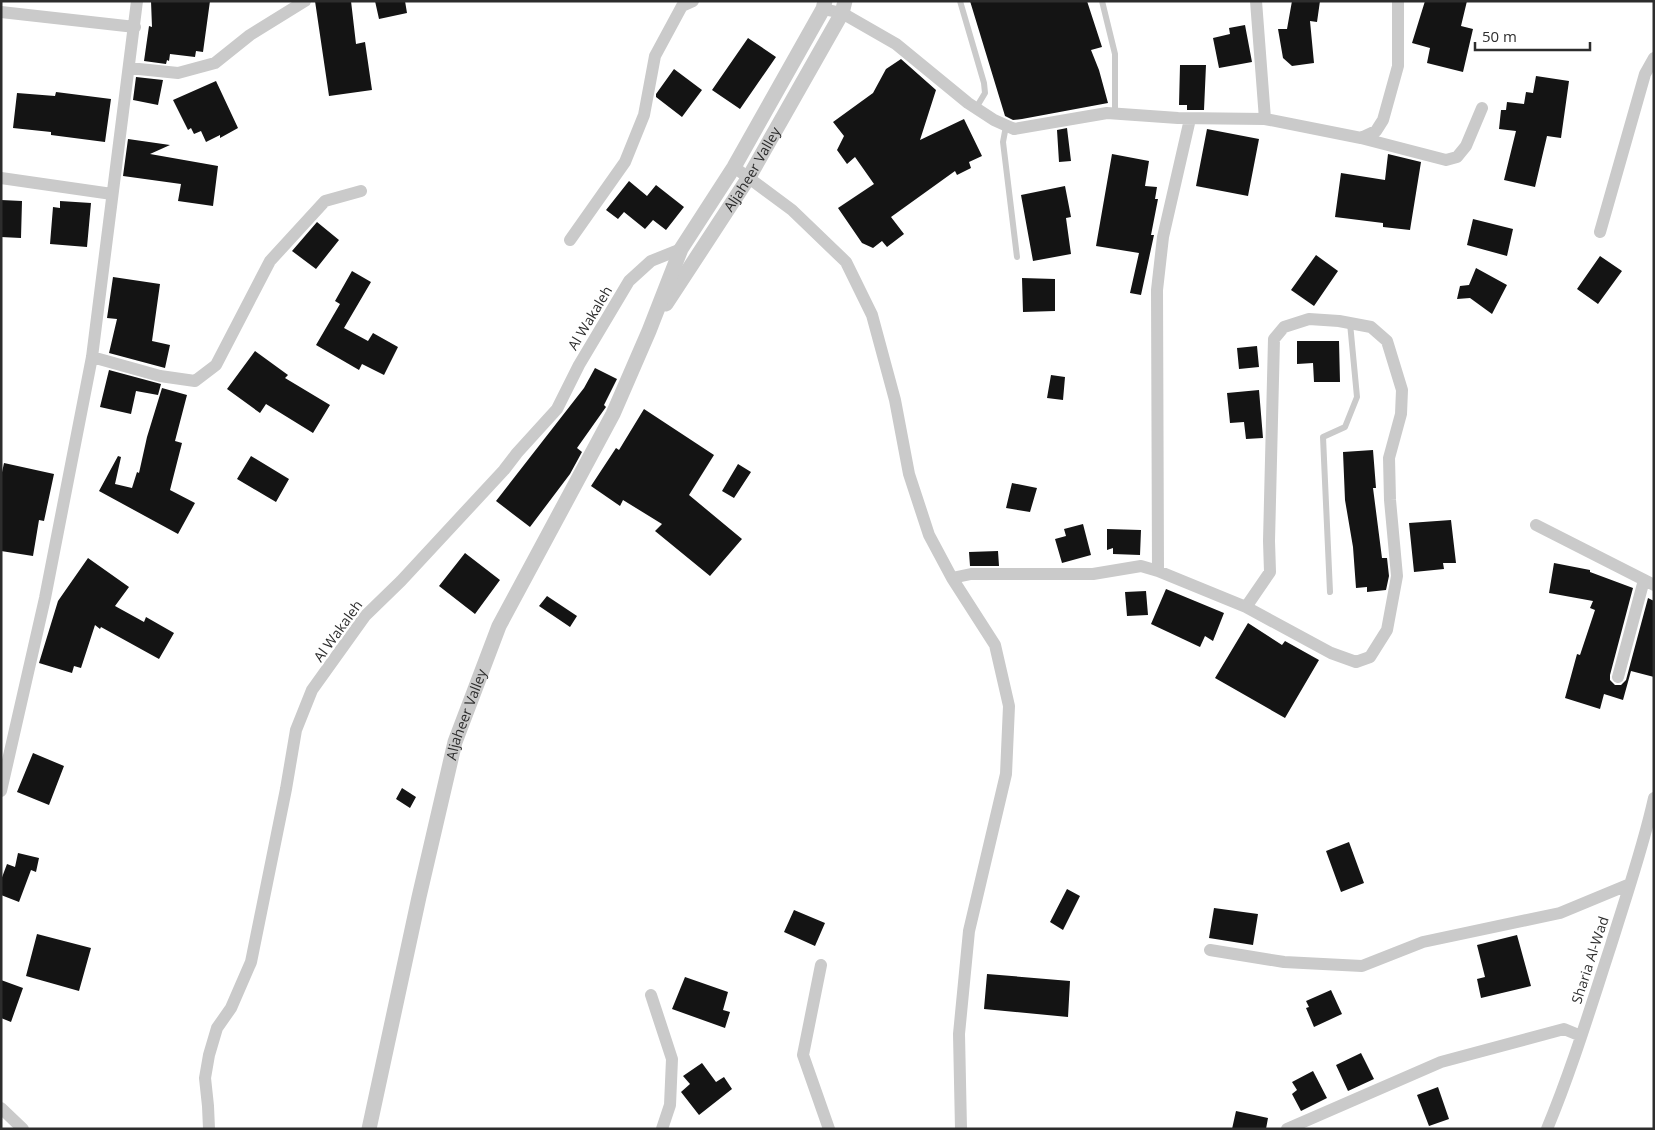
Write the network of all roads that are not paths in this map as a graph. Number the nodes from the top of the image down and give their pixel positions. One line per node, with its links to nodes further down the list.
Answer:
1 (137, 1): 11 (street)
2 (304, 1): 13 (street)
3 (692, 1): 27 (street)
4 (960, 1): 14 (lane)
5 (1102, 1): 16 (lane)
6 (1256, 1): 18 (street)
7 (1398, 1): 20 (street)
8 (824, 5): 9 (street); 21 (street, Aljaheer Valley)
9 (844, 7): 14 (street); 22 (street, Aljaheer Valley)
10 (1, 12): 11 (street)
11 (135, 27): 13 (street)
12 (1654, 58): 26 (street)
13 (129, 68): 25 (street)
14 (976, 108): 19 (street)
15 (1482, 108): 20 (street)
16 (1115, 114): 17 (street); 19 (street)
17 (1190, 118): 18 (street); 34 (street)
18 (1265, 119): 20 (street)
19 (1006, 126): 29 (lane)
20 (1361, 138)
21 (734, 167): 22 (street); 28 (street, Aljaheer Valley)
22 (749, 177): 31 (street, Aljaheer Valley); 35 (street)
23 (1, 178): 25 (street)
24 (361, 191): 32 (street)
25 (112, 194): 32 (street)
26 (1600, 232)
27 (570, 240)
28 (681, 249): 31 (street, Aljaheer Valley); 50 (street, Al Wakaleh)
29 (1017, 257)
30 (1350, 323): 37 (lane); 38 (street); 38 (street)
31 (649, 330): 51 (street, Aljaheer Valley)
32 (92, 357): 40 (street)
33 (1536, 525): 36 (street)
34 (1158, 571): 35 (street); 38 (street)
35 (952, 578): 54 (street)
36 (1649, 582): 39 (street)
37 (1330, 592)
38 (1246, 607)
39 (1618, 677)
40 (1, 791)
41 (1654, 798): 42 (street, Sharia Al-Wad)
42 (1650, 831): 43 (street, Sharia Al-Wad)
43 (1630, 884): 44 (street); 47 (street, Sharia Al-Wad)
44 (1210, 950)
45 (821, 965): 53 (street)
46 (650, 995): 52 (street)
47 (1581, 1036): 55 (street); 56 (street, Sharia Al-Wad)
48 (1, 1108): 49 (street)
49 (23, 1129)
50 (209, 1129)
51 (369, 1129)
52 (662, 1129)
53 (829, 1129)
54 (960, 1129)
55 (1287, 1129)
56 (1547, 1129)

